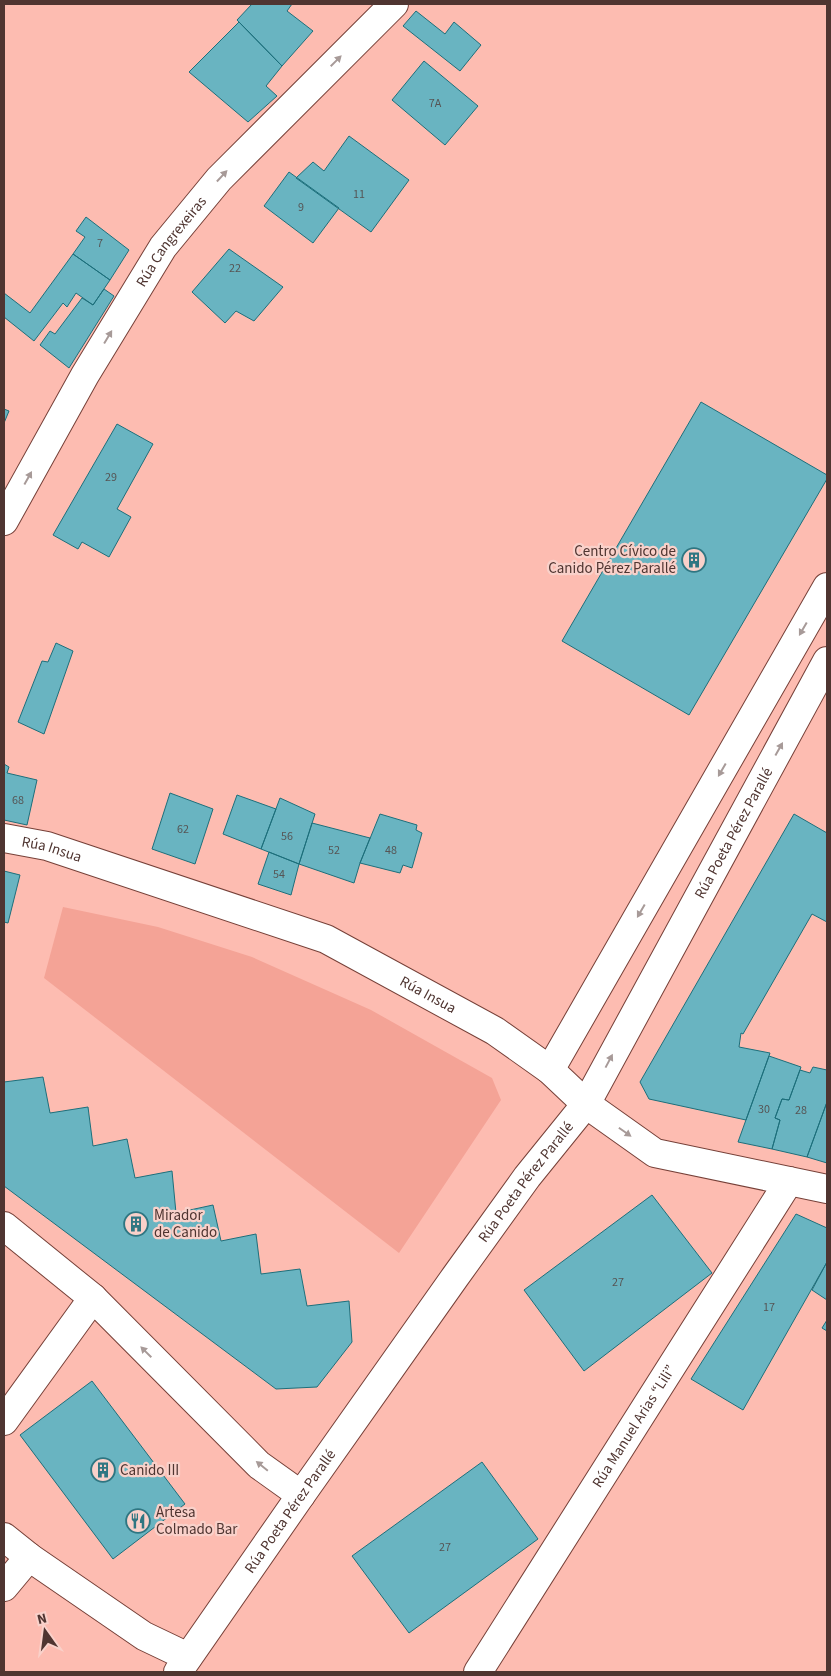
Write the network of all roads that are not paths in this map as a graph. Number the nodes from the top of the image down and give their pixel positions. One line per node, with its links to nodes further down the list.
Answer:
1 (394, 4): 2 (street, Rúa Cangrexeiras, one-way to 1)
2 (4, 521)
3 (827, 587): 6 (street, one-way to 6)
4 (827, 661): 7 (street, Rúa Poeta Pérez Parallé, one-way to 4)
5 (4, 838): 6 (street, Rúa Insua)
6 (550, 1070): 7 (street, Rúa Insua)
7 (586, 1104): 8 (street, Rúa Insua, one-way to 8); 13 (street, Rúa Poeta Pérez Parallé)
8 (789, 1181): 9 (street, Rúa Insua); 18 (street, Rúa Manuel Arias “Lili”)
9 (827, 1189)
10 (4, 1226): 11 (street)
11 (93, 1298): 12 (street); 13 (street, one-way to 11)
12 (4, 1421)
13 (301, 1495): 17 (street, Rúa Poeta Pérez Parallé)
14 (4, 1537): 15 (street)
15 (29, 1557): 16 (street); 17 (street)
16 (4, 1587)
17 (183, 1664)
18 (478, 1672)

